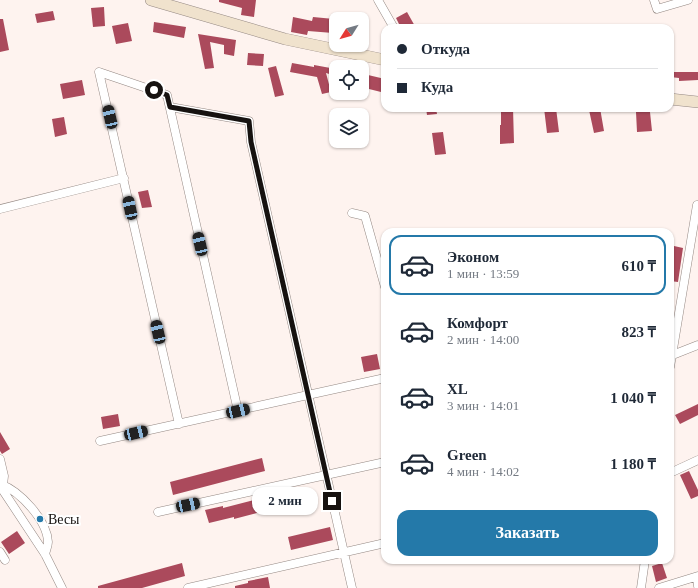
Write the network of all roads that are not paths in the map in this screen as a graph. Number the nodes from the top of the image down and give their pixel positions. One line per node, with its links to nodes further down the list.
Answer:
1 (151, 0): 6 (street)
2 (378, 0): 5 (street)
3 (654, 0): 4 (street)
4 (688, 0)
5 (392, 24)
6 (381, 59)
7 (674, 99): 8 (street)
8 (698, 102)
9 (170, 107): 10 (street); 19 (street); 20 (street)
10 (124, 178): 12 (street); 21 (street)
11 (698, 205): 15 (street)
12 (0, 209)
13 (352, 213): 14 (street)
14 (381, 273)
15 (674, 339)
16 (698, 344): 17 (street)
17 (674, 355)
18 (381, 379): 19 (street)
19 (308, 395): 20 (street); 27 (street)
20 (238, 411): 21 (street)
21 (179, 424): 22 (street)
22 (100, 441)
23 (0, 458): 28 (street)
24 (698, 460): 26 (street)
25 (381, 463): 27 (street)
26 (674, 471)
27 (326, 474): 29 (street); 32 (street)
28 (1, 485): 33 (street); 33 (street)
29 (158, 512)
30 (381, 544): 32 (street)
31 (0, 552): 34 (street)
32 (344, 553): 39 (street); 40 (street)
33 (45, 554): 38 (street)
34 (5, 560)
35 (644, 564): 41 (street)
36 (697, 577): 37 (street); 42 (street)
37 (698, 586)
38 (62, 588)
39 (188, 588)
40 (352, 588)
41 (641, 588)
42 (659, 588)

